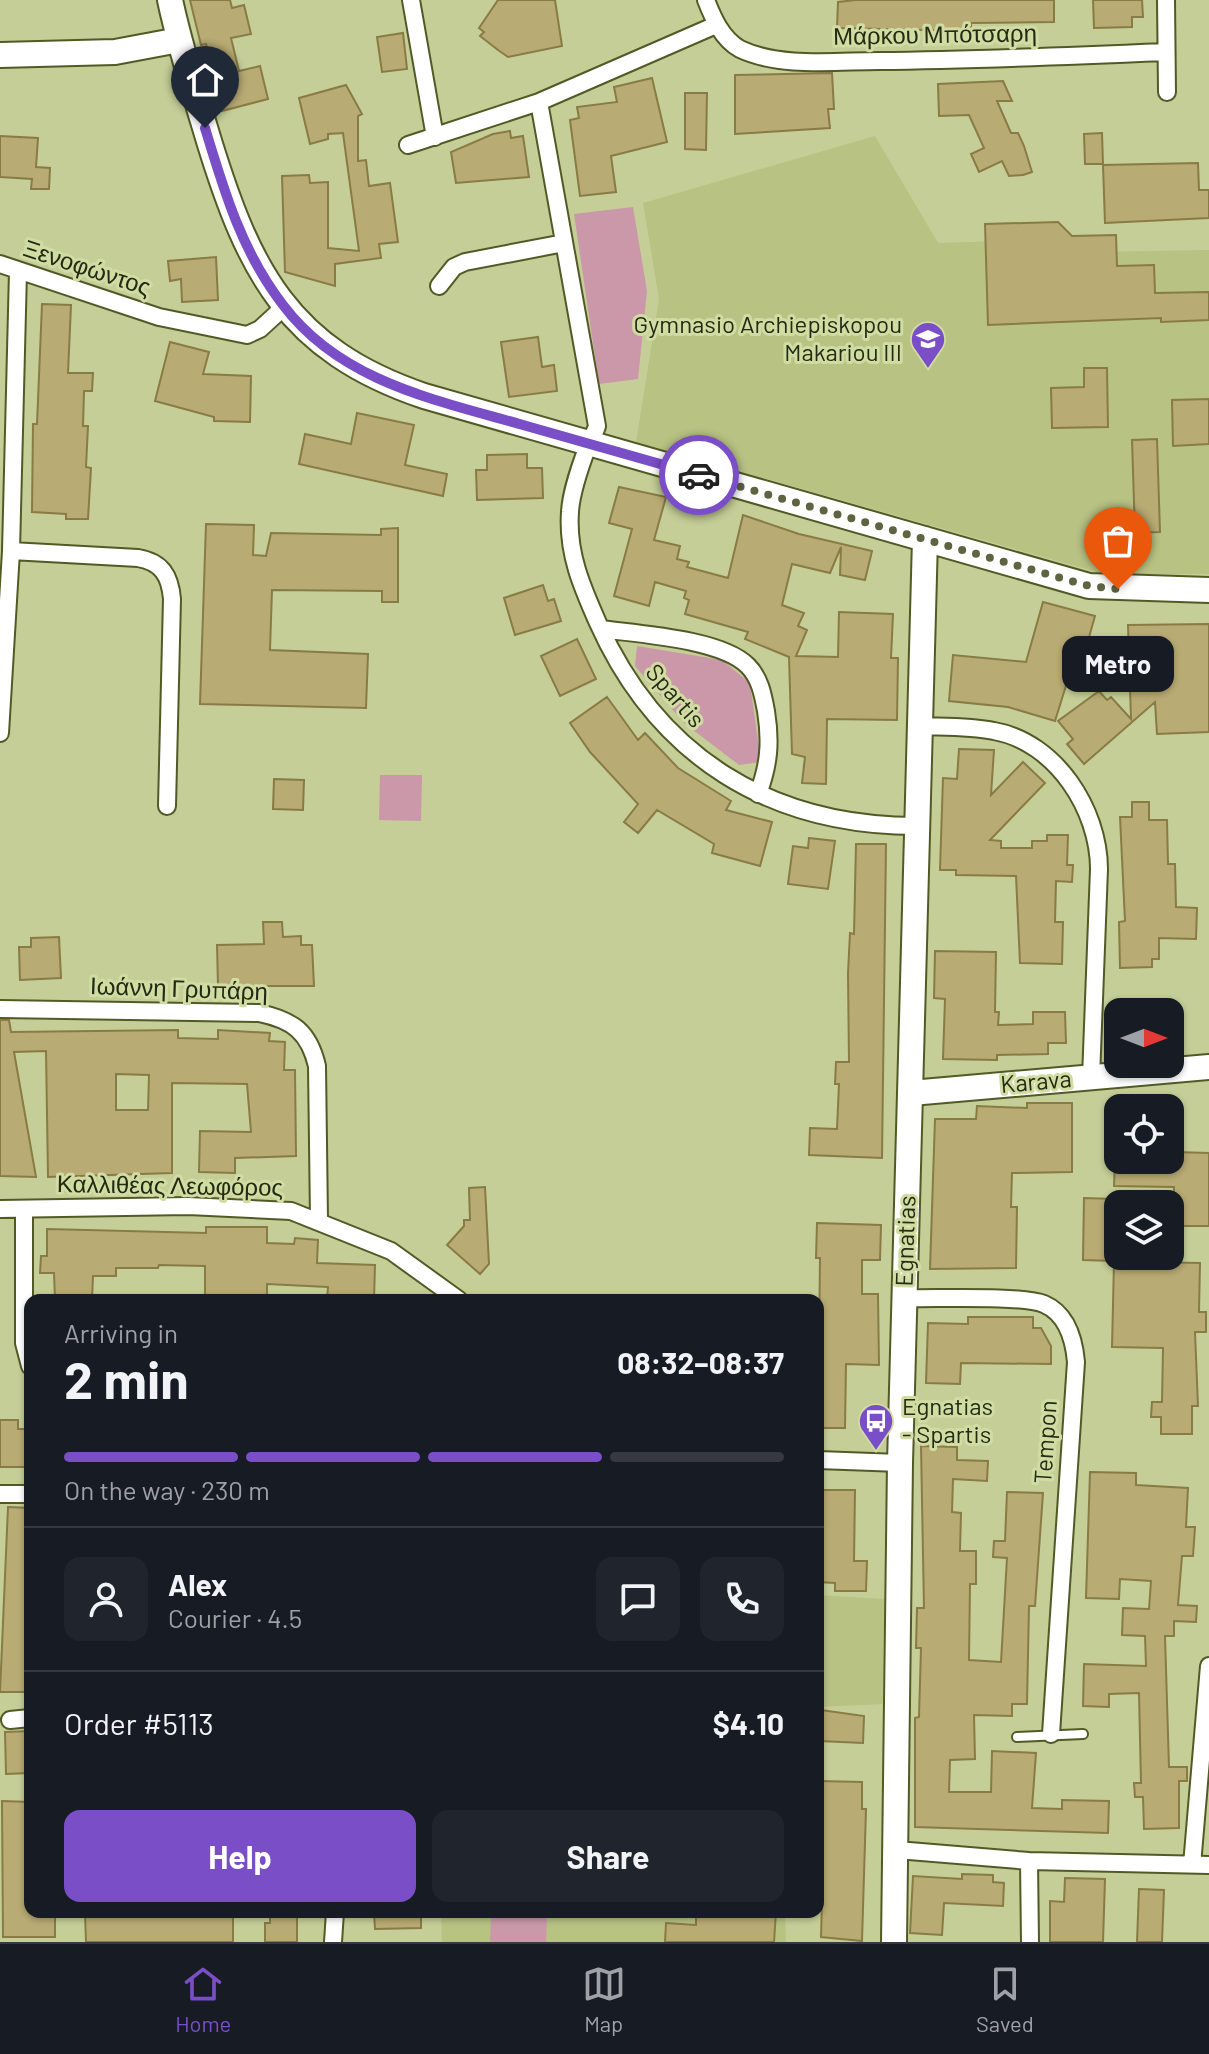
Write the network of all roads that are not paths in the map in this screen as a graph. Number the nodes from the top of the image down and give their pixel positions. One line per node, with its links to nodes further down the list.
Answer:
1 (170, 0): 6 (street)
2 (411, 0): 11 (street)
3 (706, 0): 5 (street, Μάρκου Μπότσαρη)
4 (1166, 0): 7 (street)
5 (716, 25): 7 (street, Μάρκου Μπότσαρη); 10 (street)
6 (179, 40): 8 (street); 17 (street)
7 (1166, 52): 9 (street)
8 (0, 55)
9 (1167, 92)
10 (539, 102): 11 (street); 13 (street, Spartis)
11 (435, 137): 12 (street)
12 (408, 145)
13 (564, 243): 16 (street); 18 (street, Spartis)
14 (0, 264): 15 (street, Ξενοφώντος)
15 (18, 271): 17 (street, Ξενοφώντος); 20 (street)
16 (439, 286)
17 (284, 307): 18 (street)
18 (588, 443): 19 (street); 22 (street, Spartis)
19 (925, 539): 21 (street); 24 (street, Egnatias)
20 (11, 551): 23 (street); 27 (street)
21 (1209, 590)
22 (601, 629): 26 (street, Spartis); 26 (street)
23 (1, 676): 25 (street)
24 (919, 726): 28 (street, Egnatias); 31 (street)
25 (0, 733)
26 (758, 794): 28 (street, Spartis)
27 (167, 806)
28 (916, 826): 32 (street, Egnatias)
29 (0, 1009): 35 (street, Ιωάννη Γρυπάρη)
30 (1209, 1067): 31 (street, Karava)
31 (1091, 1078): 32 (street, Karava)
32 (911, 1093): 39 (street, Egnatias)
33 (0, 1209): 34 (street, Καλλιθέας Λεωφόρος)
34 (24, 1209): 35 (street, Καλλιθέας Λεωφόρος); 36 (street)
35 (319, 1220): 38 (street, Καλλιθέας Λεωφόρος)
36 (24, 1294)
37 (24, 1294): 40 (street)
38 (451, 1294)
39 (904, 1298): 42 (street, Egnatias); 48 (street, Tempon)
40 (24, 1343)
41 (824, 1460): 42 (street)
42 (900, 1463): 51 (street, Egnatias)
43 (0, 1494): 44 (street)
44 (24, 1494)
45 (1209, 1666): 53 (street)
46 (24, 1719): 47 (street)
47 (10, 1720)
48 (1051, 1734): 49 (lane); 50 (lane)
49 (1083, 1734)
50 (1017, 1737)
51 (897, 1850): 52 (street); 56 (street, Egnatias)
52 (1029, 1861): 53 (street); 57 (street)
53 (1201, 1865)
54 (335, 1918): 55 (street)
55 (333, 1942)
56 (894, 1942)
57 (1030, 1942)

